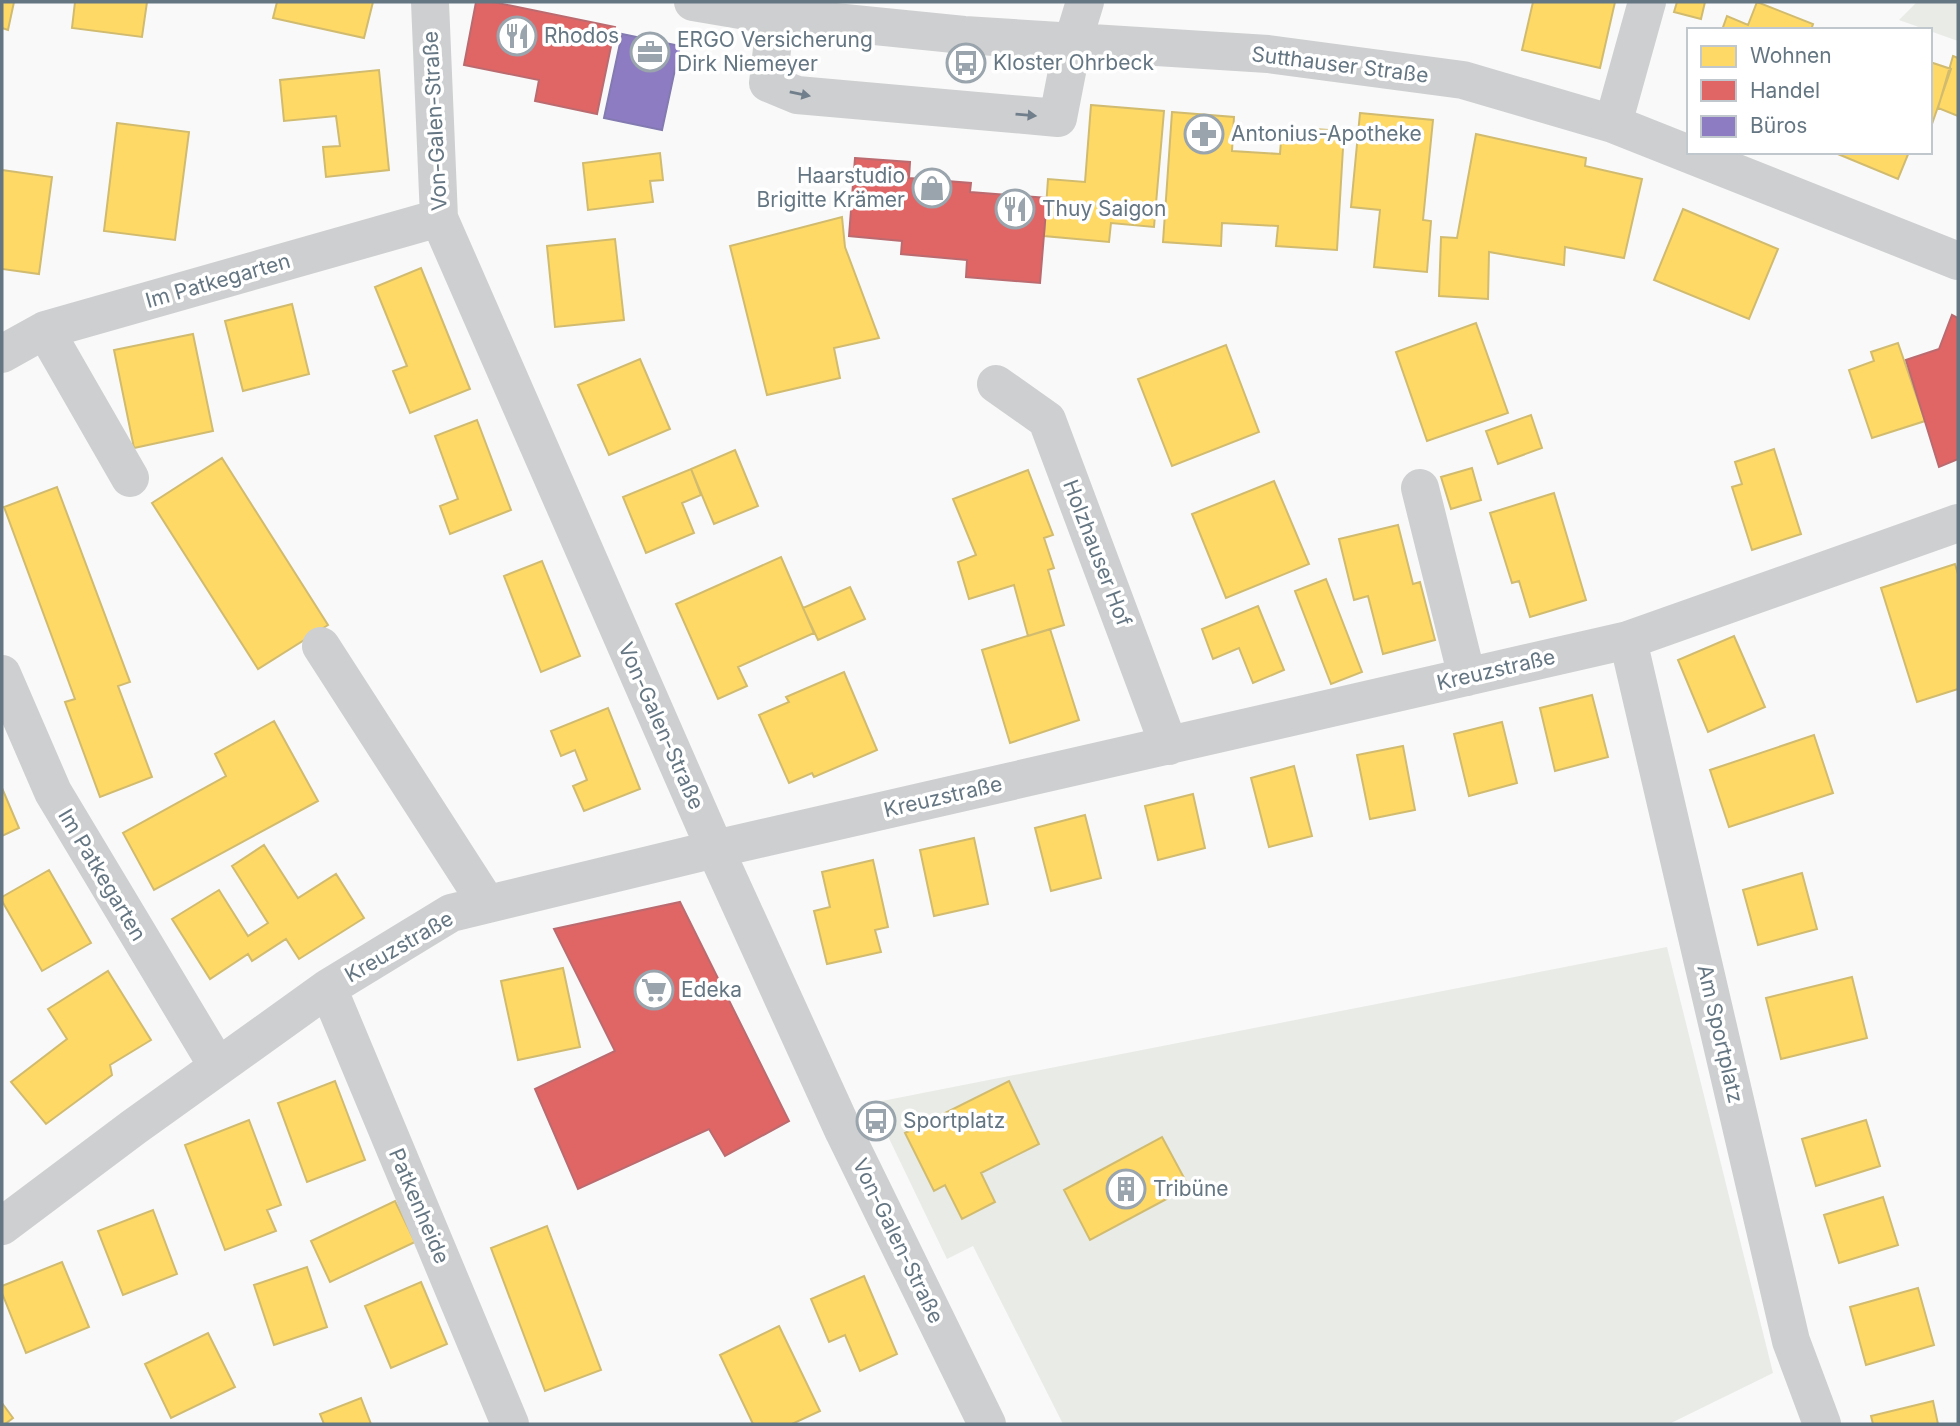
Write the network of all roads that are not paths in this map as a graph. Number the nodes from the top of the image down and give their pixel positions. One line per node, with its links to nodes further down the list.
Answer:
1 (430, 2): 10 (street, Von-Galen-Straße)
2 (692, 2): 5 (street, Sutthauser Straße)
3 (1085, 2): 6 (street)
4 (1647, 2): 7 (street)
5 (774, 33): 6 (street, Sutthauser Straße); 6 (street, one-way to 6)
6 (1070, 58): 7 (street, Sutthauser Straße)
7 (1613, 124): 8 (street, Sutthauser Straße)
8 (1687, 153)
9 (1689, 154): 11 (street, Sutthauser Straße)
10 (439, 218): 12 (street, Im Patkegarten); 23 (street, Von-Galen-Straße)
11 (1958, 261)
12 (45, 330): 13 (street, Im Patkegarten); 15 (street)
13 (2, 354)
14 (996, 384): 22 (street, Holzhauser Hof)
15 (130, 478)
16 (1420, 488): 21 (street)
17 (1958, 523): 18 (street, Kreuzstraße)
18 (1628, 640): 21 (street, Kreuzstraße); 30 (street, Am Sportplatz)
19 (321, 646): 24 (street)
20 (2, 674): 26 (street, Im Patkegarten)
21 (1467, 677): 22 (street, Kreuzstraße)
22 (1169, 746): 23 (street, Kreuzstraße)
23 (715, 849): 24 (street, Kreuzstraße); 29 (street, Von-Galen-Straße)
24 (488, 904): 25 (street, Kreuzstraße)
25 (328, 988): 26 (street, Kreuzstraße); 28 (street, Patkenheide)
26 (218, 1067): 27 (street, Kreuzstraße)
27 (2, 1226)
28 (510, 1424)
29 (987, 1424)
30 (1822, 1424)

